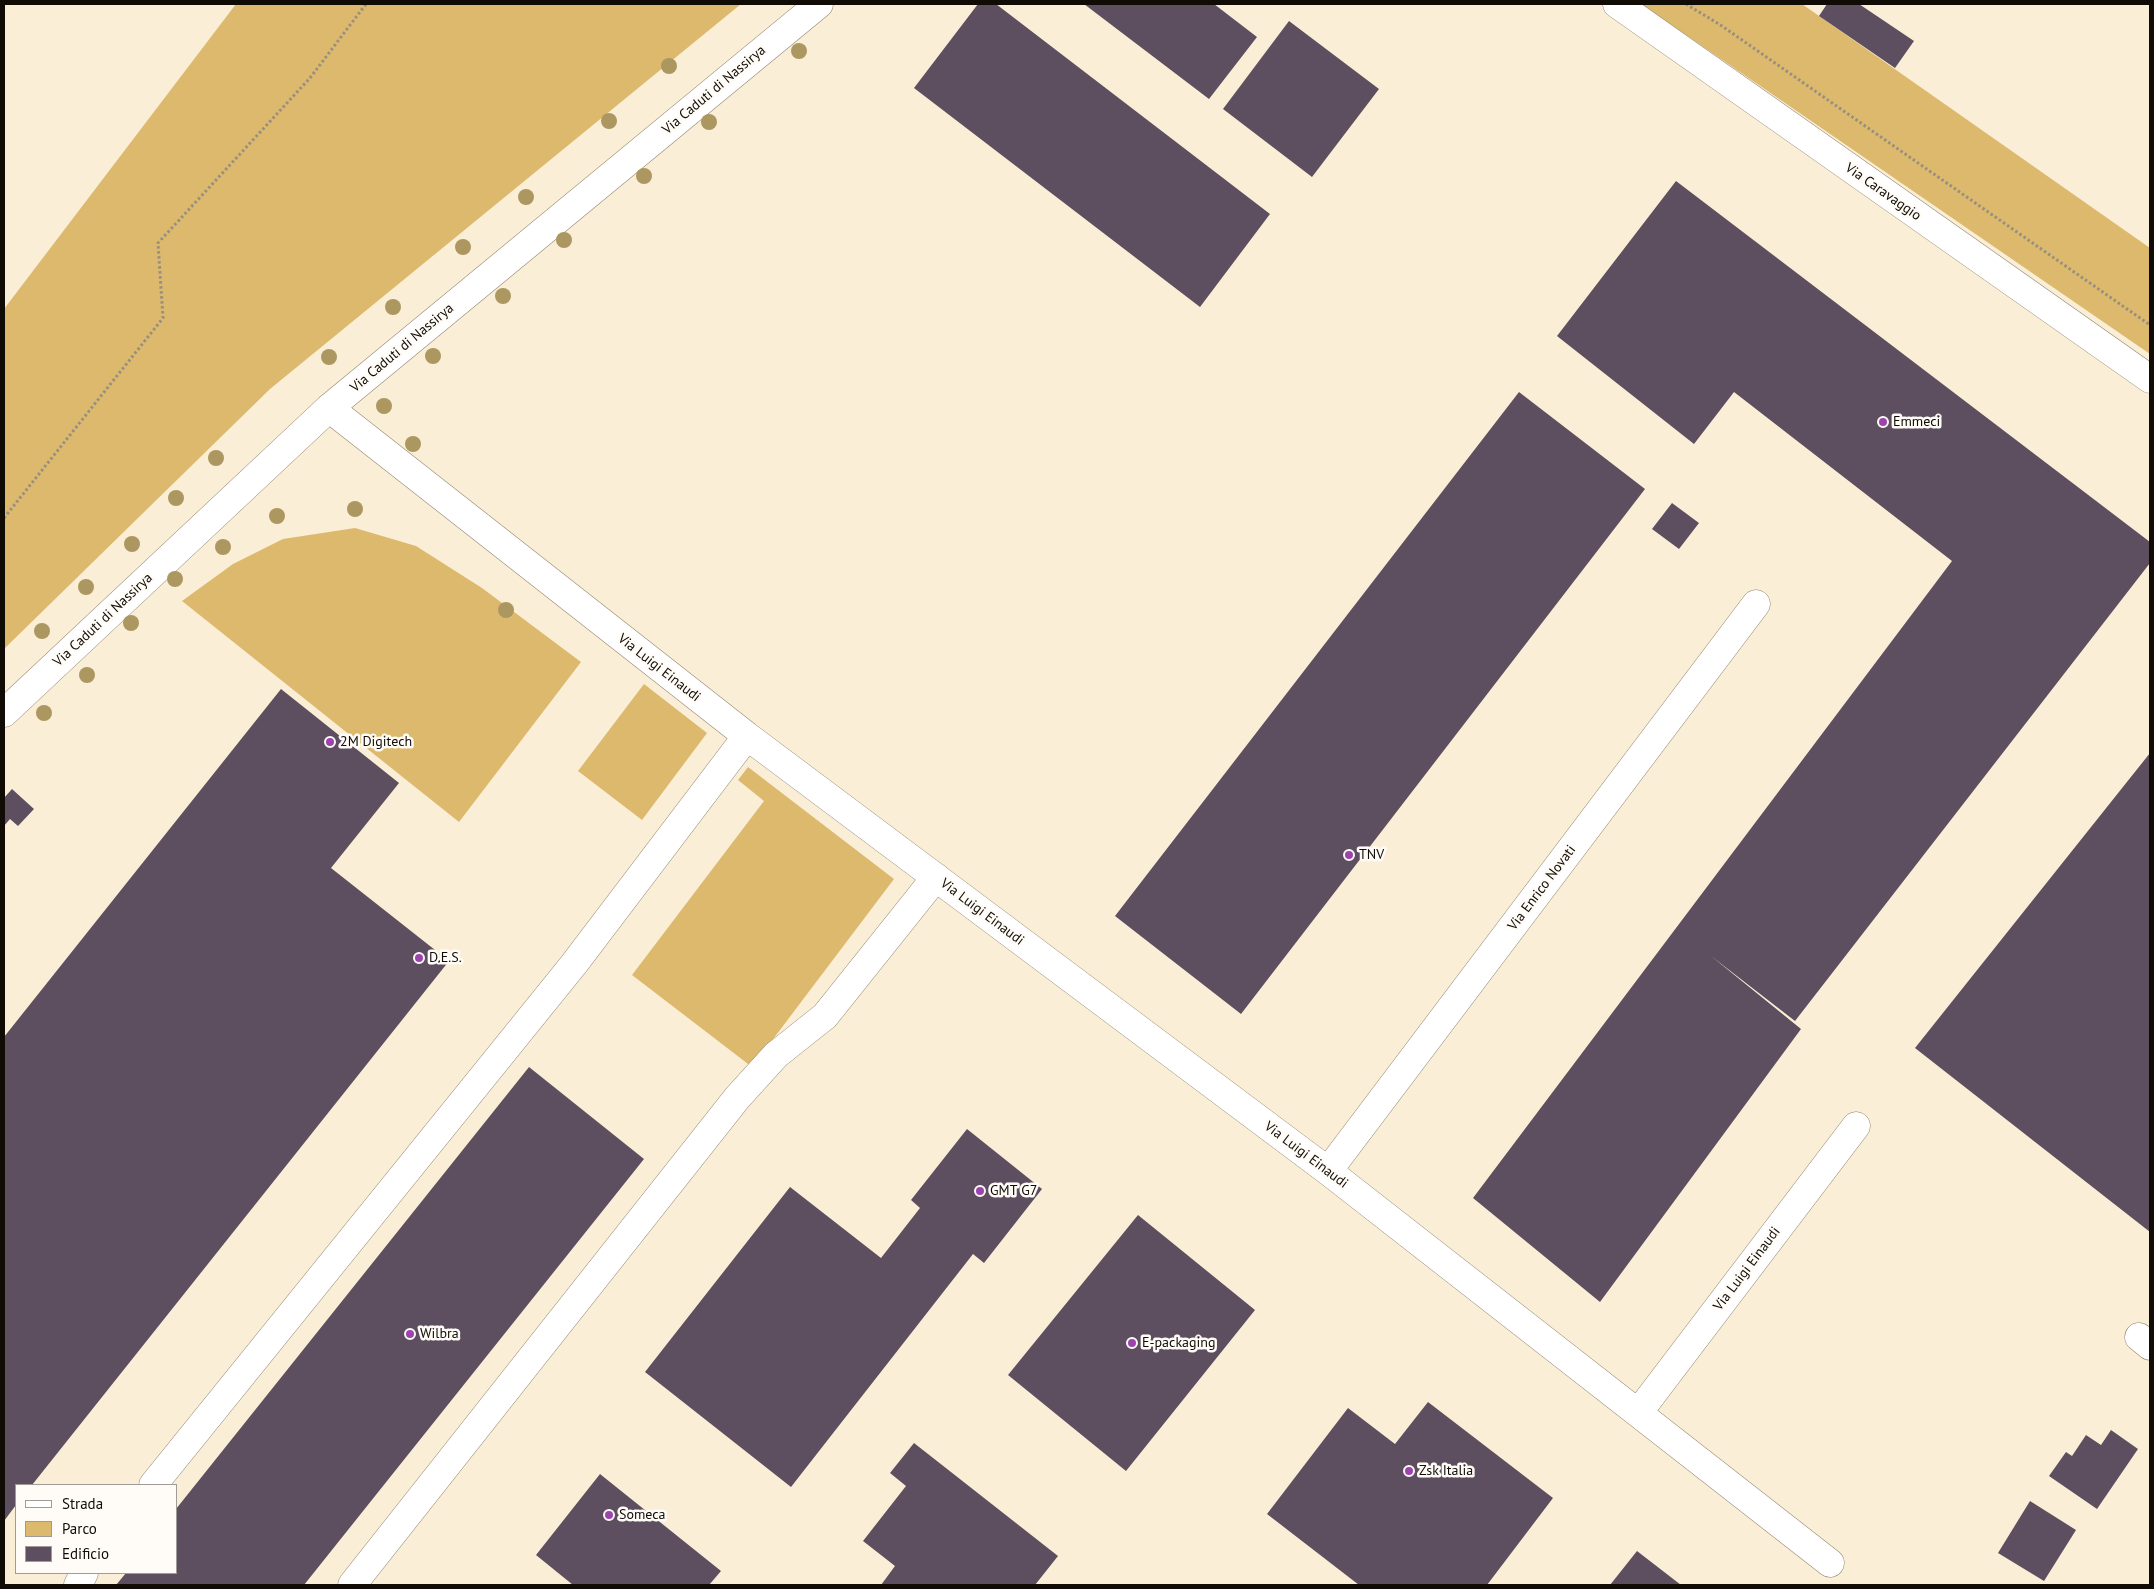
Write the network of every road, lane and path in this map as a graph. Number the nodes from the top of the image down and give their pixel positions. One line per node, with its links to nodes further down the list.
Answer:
1 (366, 4): 8 (path)
2 (819, 4): 7 (street, Via Caduti di Nassirya)
3 (1617, 4): 6 (street, Via Caravaggio)
4 (1686, 4): 5 (path)
5 (2150, 326)
6 (2150, 379)
7 (329, 408): 10 (street, Via Caduti di Nassirya); 11 (street, Via Luigi Einaudi)
8 (4, 518)
9 (1756, 604): 14 (street, Via Enrico Novati)
10 (4, 713)
11 (747, 736): 12 (street, Via Luigi Einaudi); 16 (street)
12 (936, 878): 14 (street, Via Luigi Einaudi); 18 (street)
13 (1856, 1126): 15 (street, Via Luigi Einaudi)
14 (1328, 1171): 15 (street, Via Luigi Einaudi)
15 (1638, 1413): 17 (street, Via Luigi Einaudi)
16 (154, 1484)
17 (1830, 1563)
18 (352, 1585)

